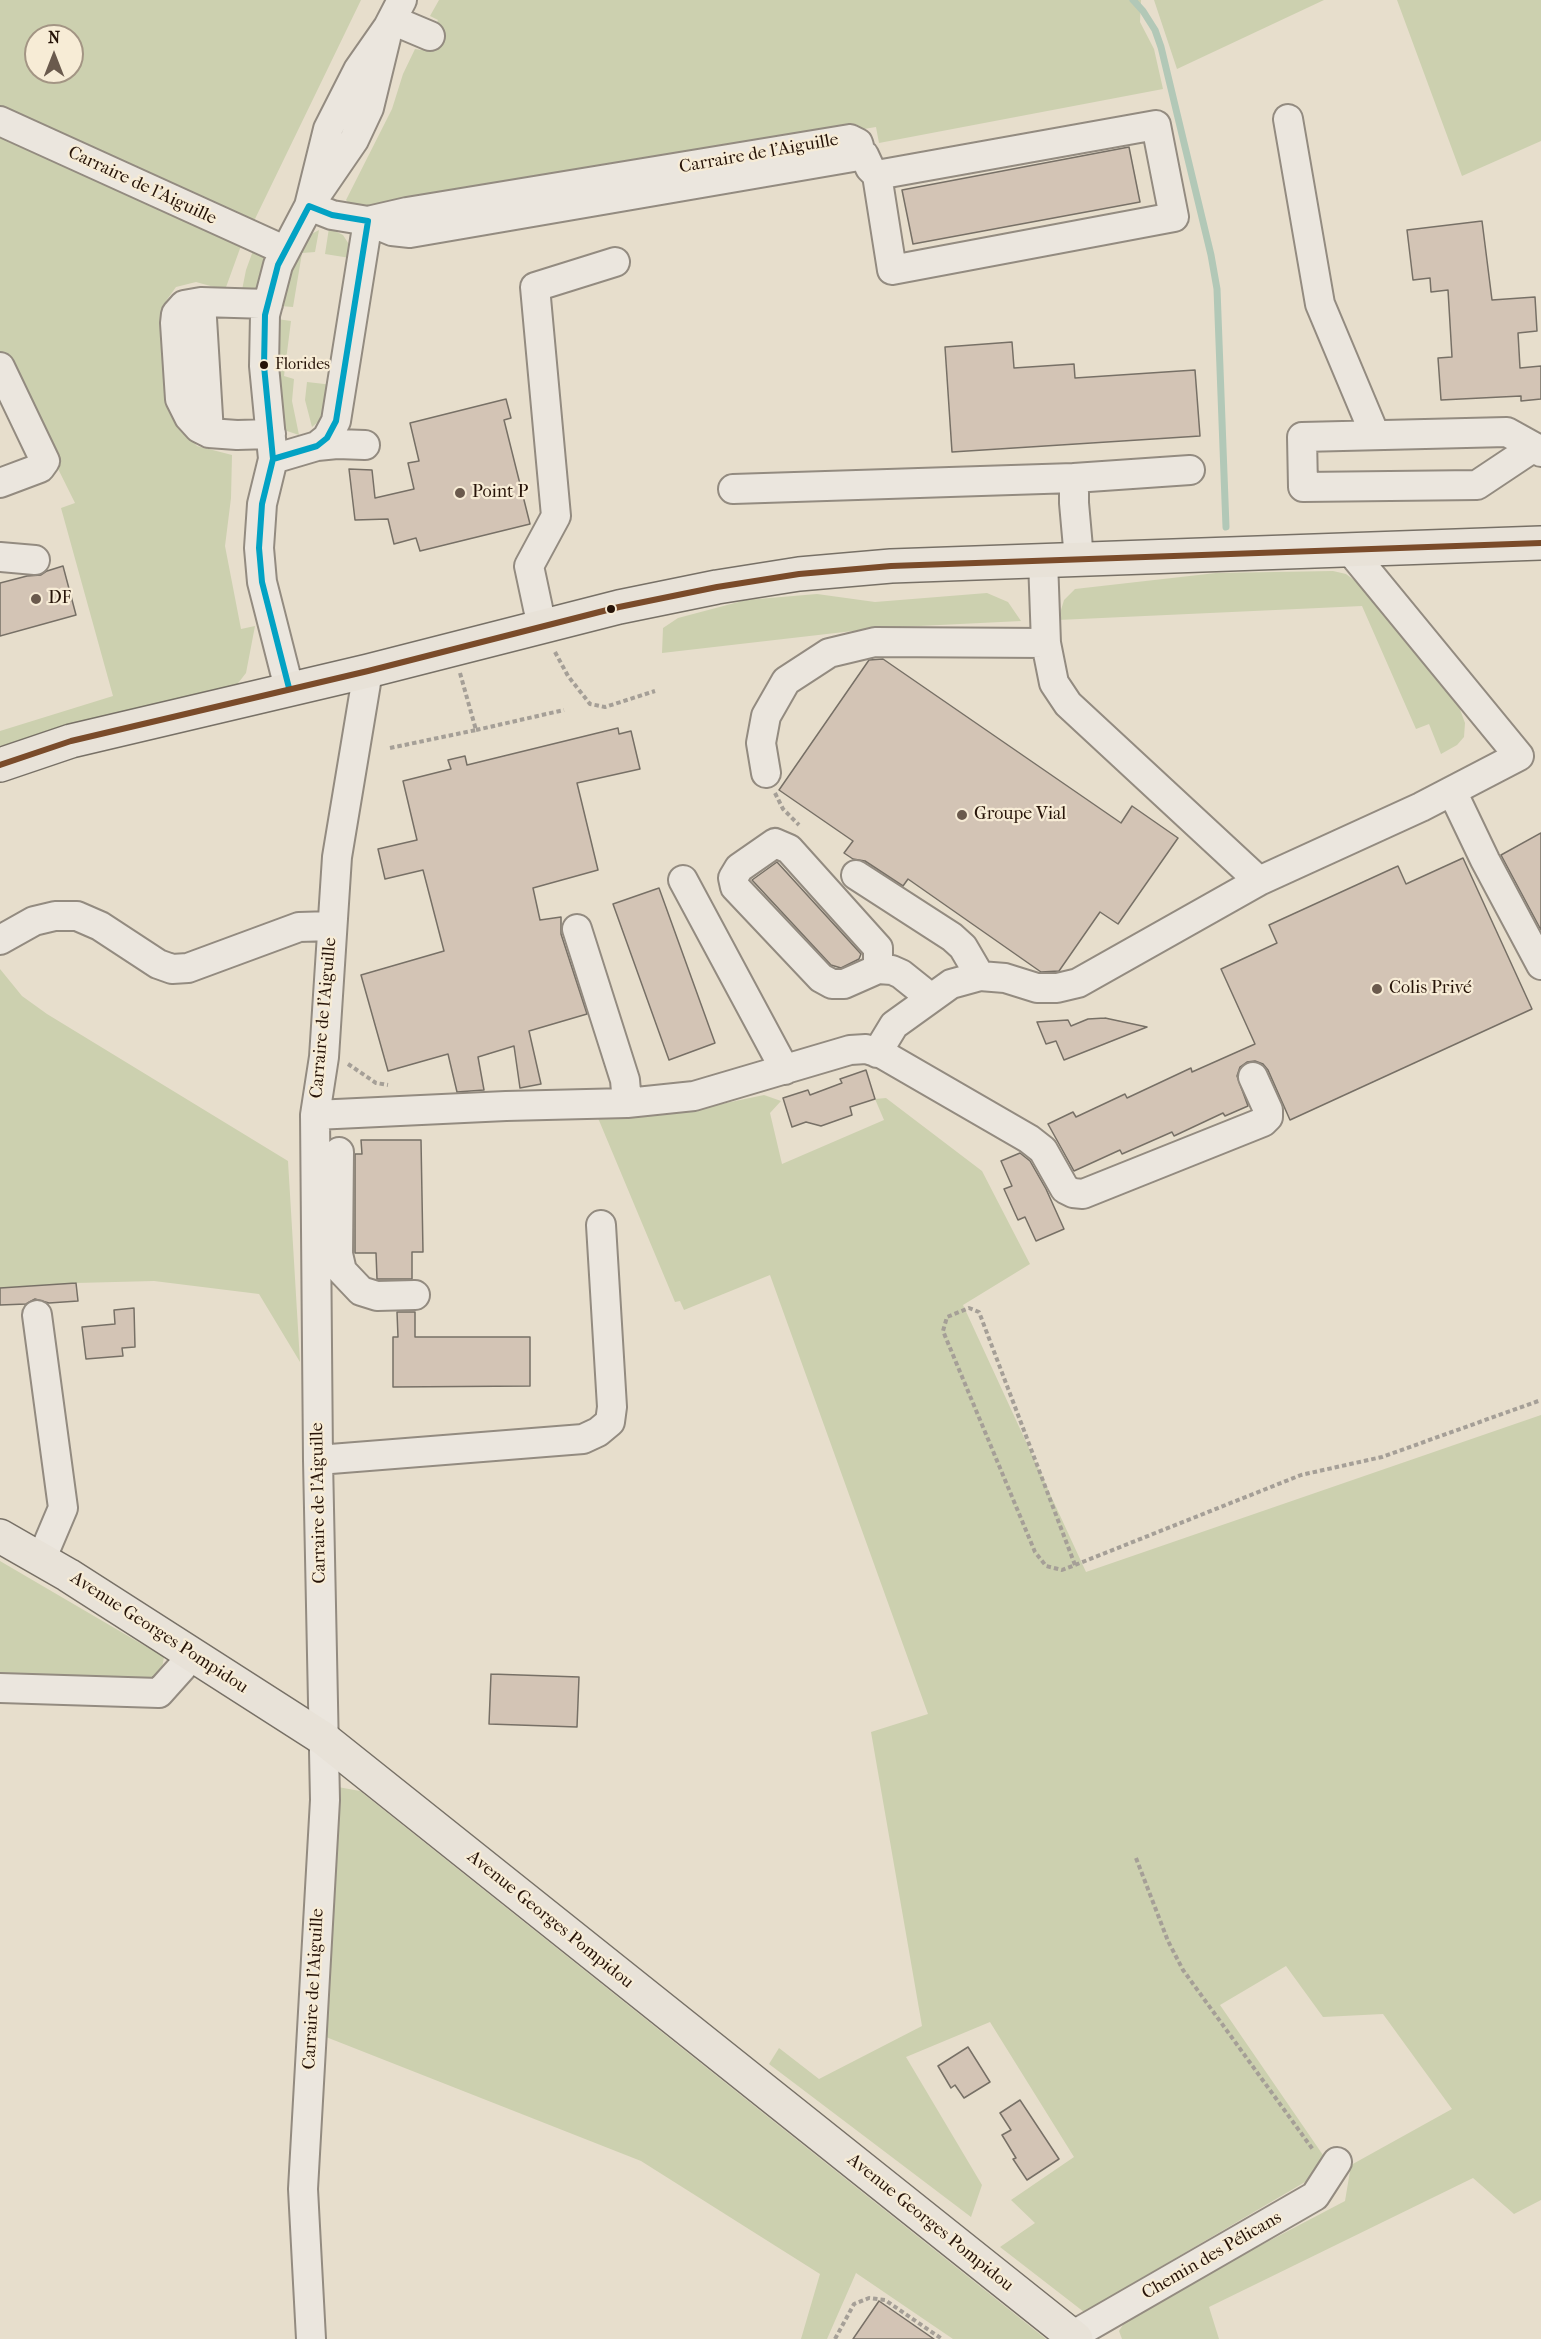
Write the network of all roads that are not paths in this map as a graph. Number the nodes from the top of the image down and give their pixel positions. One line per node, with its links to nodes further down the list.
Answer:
1 (394, 16): 2 (street); 6 (street)
2 (430, 36)
3 (1288, 118): 12 (street)
4 (0, 121): 8 (street, Carraire de l'Aiguille)
5 (877, 175): 5 (street); 7 (street, Carraire de l'Aiguille)
6 (309, 206): 7 (street, Carraire de l'Aiguille); 8 (street)
7 (369, 222): 15 (street)
8 (284, 250): 10 (street)
9 (615, 262): 27 (street)
10 (268, 304): 14 (street); 14 (street)
11 (0, 367): 19 (street)
12 (1375, 435): 16 (street); 16 (street)
13 (365, 445): 15 (street)
14 (272, 446): 15 (street); 30 (street)
15 (317, 447)
16 (1537, 449)
17 (1190, 470): 18 (street)
18 (1074, 478): 20 (street); 24 (street)
19 (0, 483)
20 (734, 489)
21 (1541, 543): 22 (main road)
22 (1349, 549): 24 (main road); 31 (street)
23 (0, 557): 25 (street)
24 (1079, 559): 26 (main road)
25 (35, 560)
26 (1043, 560): 27 (main road); 28 (street)
27 (542, 627): 29 (main road)
28 (1046, 643): 33 (street); 37 (street)
29 (368, 671): 30 (main road); 38 (street, Carraire de l'Aiguille)
30 (289, 688): 32 (main road)
31 (1530, 751): 34 (street)
32 (0, 765)
33 (766, 773)
34 (1452, 791): 37 (street); 41 (street)
35 (856, 875): 43 (street)
36 (683, 880): 46 (street)
37 (1259, 881): 43 (street)
38 (332, 926): 40 (street); 49 (street, Carraire de l'Aiguille)
39 (578, 929): 48 (street)
40 (0, 940)
41 (1541, 965)
42 (878, 969): 42 (street); 44 (street)
43 (980, 976): 44 (street)
44 (932, 998): 45 (street)
45 (877, 1053): 46 (street); 47 (street)
46 (785, 1070): 48 (street)
47 (1253, 1077)
48 (627, 1103): 49 (street)
49 (315, 1115): 51 (street, Carraire de l'Aiguille)
50 (339, 1152): 51 (street)
51 (327, 1209): 53 (street); 55 (street, Carraire de l'Aiguille)
52 (601, 1226): 55 (street)
53 (415, 1295)
54 (37, 1315): 57 (street)
55 (318, 1460): 60 (street, Carraire de l'Aiguille)
56 (0, 1536): 57 (main road, Avenue Georges Pompidou)
57 (41, 1560): 58 (main road, Avenue Georges Pompidou)
58 (193, 1655): 59 (street); 60 (main road, Avenue Georges Pompidou)
59 (0, 1688)
60 (324, 1739): 62 (main road, Avenue Georges Pompidou); 63 (street, Carraire de l'Aiguille)
61 (1332, 2171): 62 (street, Chemin des Pélicans)
62 (1074, 2338)
63 (310, 2339)

